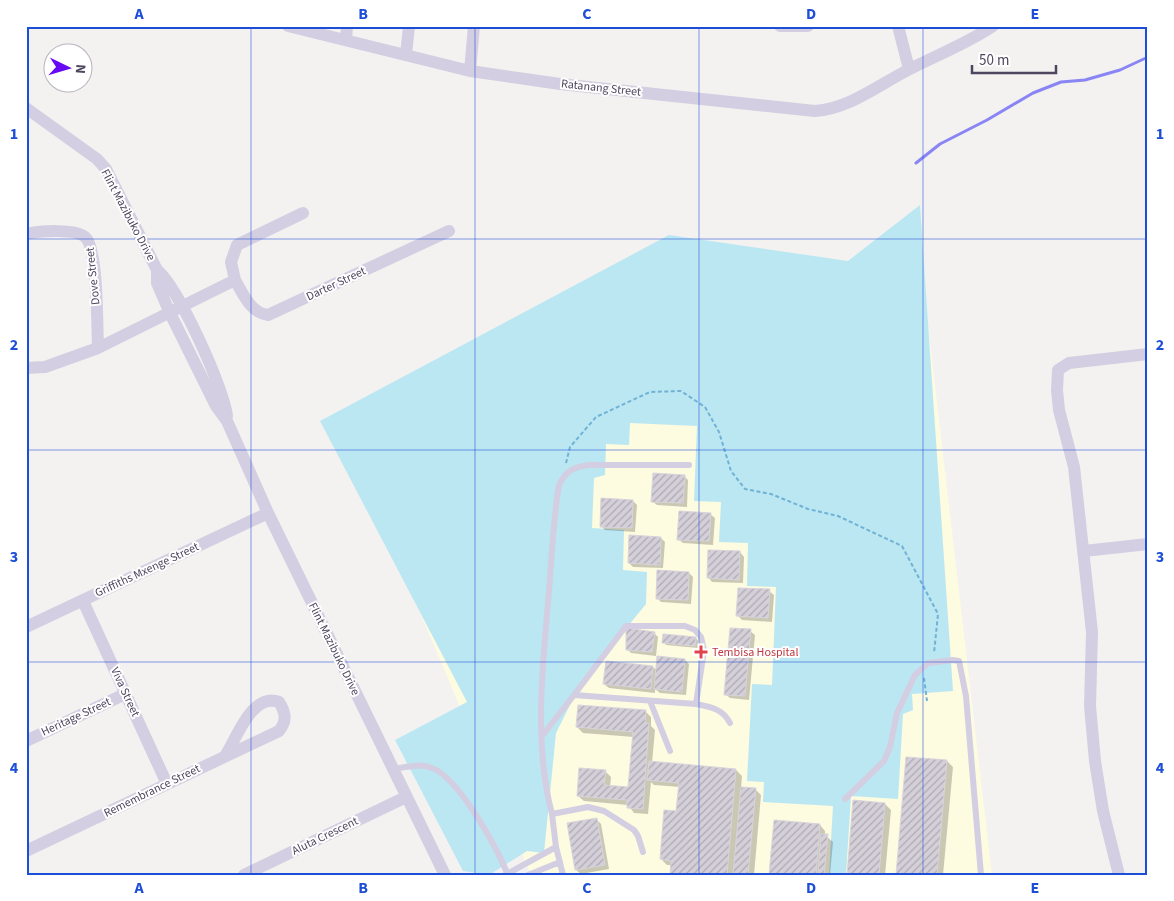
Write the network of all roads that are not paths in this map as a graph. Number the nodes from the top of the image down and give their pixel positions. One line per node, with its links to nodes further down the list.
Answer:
1 (288, 26): 9 (street, Ratanang Street)
2 (347, 26): 9 (street)
3 (409, 26): 10 (street)
4 (474, 26): 12 (street)
5 (780, 26): 6 (street)
6 (808, 26)
7 (898, 26): 11 (street)
8 (993, 26): 11 (street, Ratanang Street)
9 (346, 40): 10 (street, Ratanang Street)
10 (406, 55): 12 (street, Ratanang Street)
11 (909, 70): 12 (street, Ratanang Street)
12 (470, 71)
13 (31, 111): 17 (street, Flint Mazibuko Drive)
14 (304, 213): 18 (street, Darter Street)
15 (449, 230): 18 (street, Darter Street)
16 (26, 234): 21 (street, Dove Street)
17 (156, 270): 19 (street, Flint Mazibuko Drive); 20 (street, Flint Mazibuko Drive)
18 (235, 280): 19 (street)
19 (183, 305): 20 (street); 24 (street, Flint Mazibuko Drive)
20 (169, 311): 21 (street); 24 (street, Flint Mazibuko Drive)
21 (98, 348): 23 (street)
22 (1148, 354): 28 (street)
23 (26, 368)
24 (227, 421): 26 (street, Flint Mazibuko Drive)
25 (689, 465): 36 (lane)
26 (268, 513): 29 (street, Griffiths Mxenge Street); 40 (street, Flint Mazibuko Drive)
27 (1148, 544): 28 (street)
28 (1084, 551): 55 (street)
29 (83, 600): 30 (street, Griffiths Mxenge Street); 31 (street, Viva Street)
30 (26, 627)
31 (125, 694): 37 (street, Heritage Street); 41 (street, Viva Street)
32 (574, 695): 33 (lane); 34 (lane); 36 (lane)
33 (650, 702): 34 (lane); 38 (lane)
34 (696, 704): 35 (lane)
35 (730, 723)
36 (541, 737): 44 (lane)
37 (26, 741)
38 (670, 750)
39 (225, 756): 39 (street, Remembrance Street); 41 (street, Remembrance Street)
40 (392, 769): 42 (street, Flint Mazibuko Drive); 49 (lane)
41 (167, 784): 46 (street, Remembrance Street)
42 (406, 797): 50 (street, Aluta Crescent); 51 (street, Flint Mazibuko Drive)
43 (845, 799): 54 (lane)
44 (552, 814): 45 (lane); 47 (lane)
45 (556, 847): 48 (lane); 49 (lane)
46 (26, 852)
47 (643, 852)
48 (560, 862): 52 (lane); 53 (lane)
49 (506, 874)
50 (244, 875)
51 (445, 875)
52 (528, 875)
53 (563, 875)
54 (981, 875)
55 (1119, 875)

